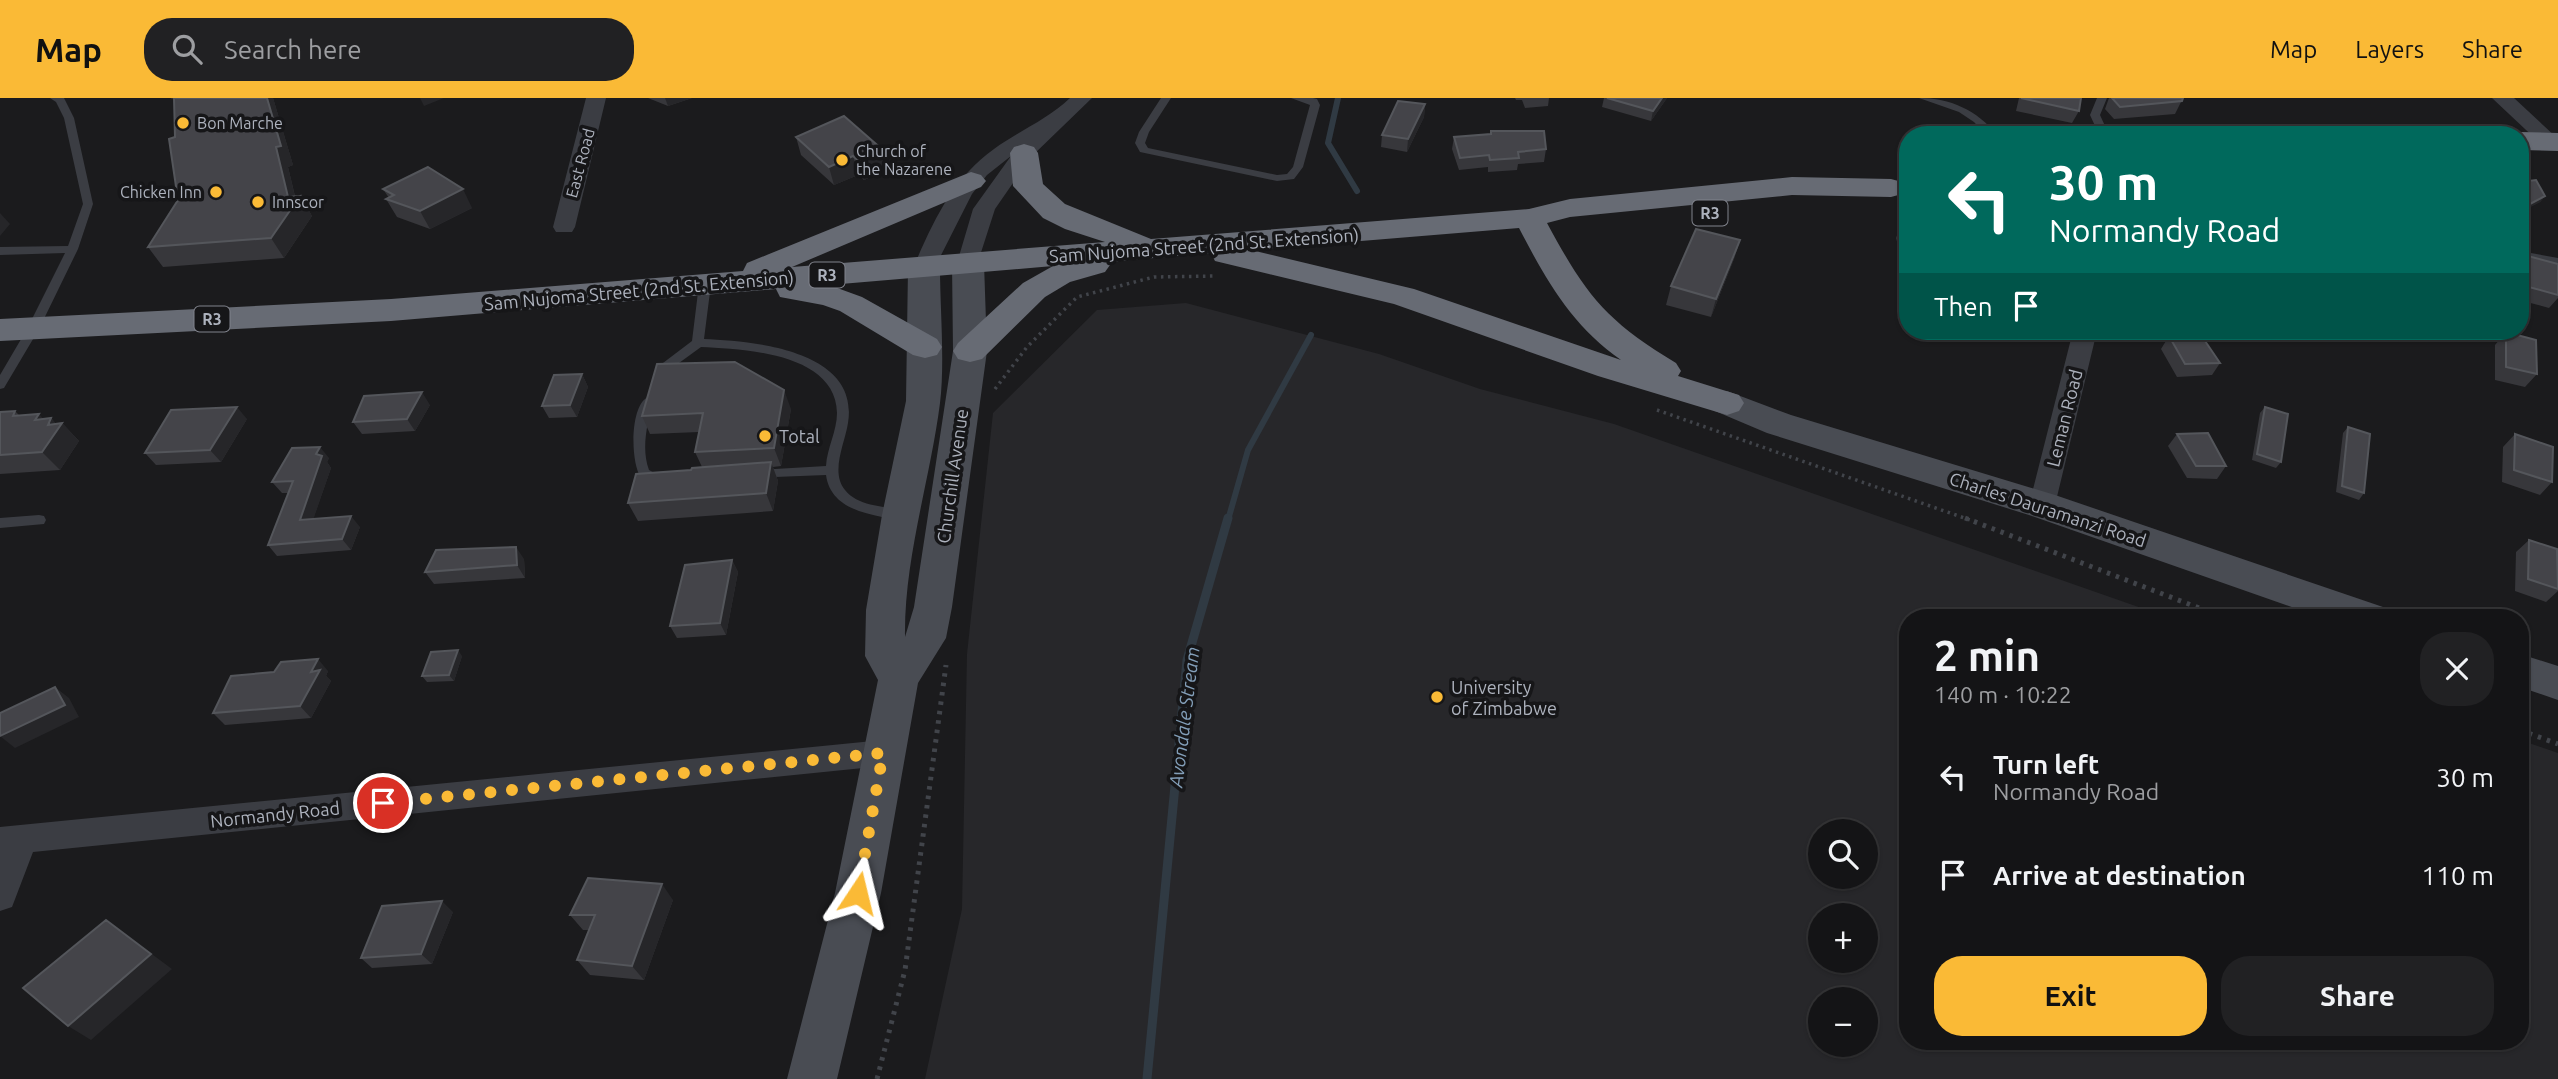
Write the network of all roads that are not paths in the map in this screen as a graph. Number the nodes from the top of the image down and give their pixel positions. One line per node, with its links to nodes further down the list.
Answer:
1 (596, 98): 18 (street, East Road)
2 (1082, 98): 9 (street)
3 (1166, 98): 4 (lane)
4 (1296, 98)
5 (1924, 98): 10 (lane)
6 (2102, 98): 11 (lane)
7 (2502, 98): 13 (street)
8 (60, 99): 21 (lane)
9 (1063, 114): 14 (street); 15 (street)
10 (1985, 126)
11 (2100, 126)
12 (2529, 141): 13 (highway)
13 (2554, 142)
14 (1024, 153): 20 (highway); 25 (street)
15 (971, 181): 26 (street); 27 (highway)
16 (1899, 187): 17 (highway, Sam Nujoma Street (2nd St. Extension) / R3)
17 (1529, 218): 19 (highway, Sam Nujoma Street (2nd St. Extension) / R3); 35 (highway)
18 (564, 227)
19 (1194, 246): 20 (highway, Sam Nujoma Street (2nd St. Extension) / R3); 35 (highway)
20 (1153, 248): 25 (highway, Sam Nujoma Street (2nd St. Extension) / R3); 33 (highway)
21 (72, 249): 22 (lane); 28 (lane)
22 (0, 251)
23 (2529, 257): 24 (lane)
24 (2558, 262)
25 (968, 263): 26 (highway, Sam Nujoma Street (2nd St. Extension) / R3); 33 (main road, Churchill Avenue)
26 (924, 268): 27 (highway, Sam Nujoma Street (2nd St. Extension) / R3); 32 (main road)
27 (717, 283): 28 (highway, Sam Nujoma Street (2nd St. Extension) / R3); 31 (lane); 32 (highway)
28 (33, 329): 29 (highway, Sam Nujoma Street (2nd St. Extension) / R3); 34 (lane)
29 (0, 330)
30 (2083, 340): 39 (street, Leman Road)
31 (698, 343): 36 (lane); 38 (lane)
32 (925, 347): 40 (main road)
33 (970, 351): 45 (main road, Churchill Avenue)
34 (0, 385)
35 (1727, 404): 39 (main road, Charles Dauramanzi Road)
36 (832, 470): 37 (lane); 40 (lane)
37 (738, 476)
38 (671, 481)
39 (2042, 505): 43 (main road, Charles Dauramanzi Road)
40 (900, 515): 45 (main road)
41 (39, 520): 42 (lane)
42 (0, 523)
43 (2342, 609)
44 (2529, 673): 46 (main road)
45 (898, 679): 47 (main road, Churchill Avenue)
46 (2558, 683)
47 (883, 753): 48 (street, Normandy Road); 50 (main road, Churchill Avenue)
48 (11, 840): 49 (street)
49 (0, 896)
50 (812, 1079)

